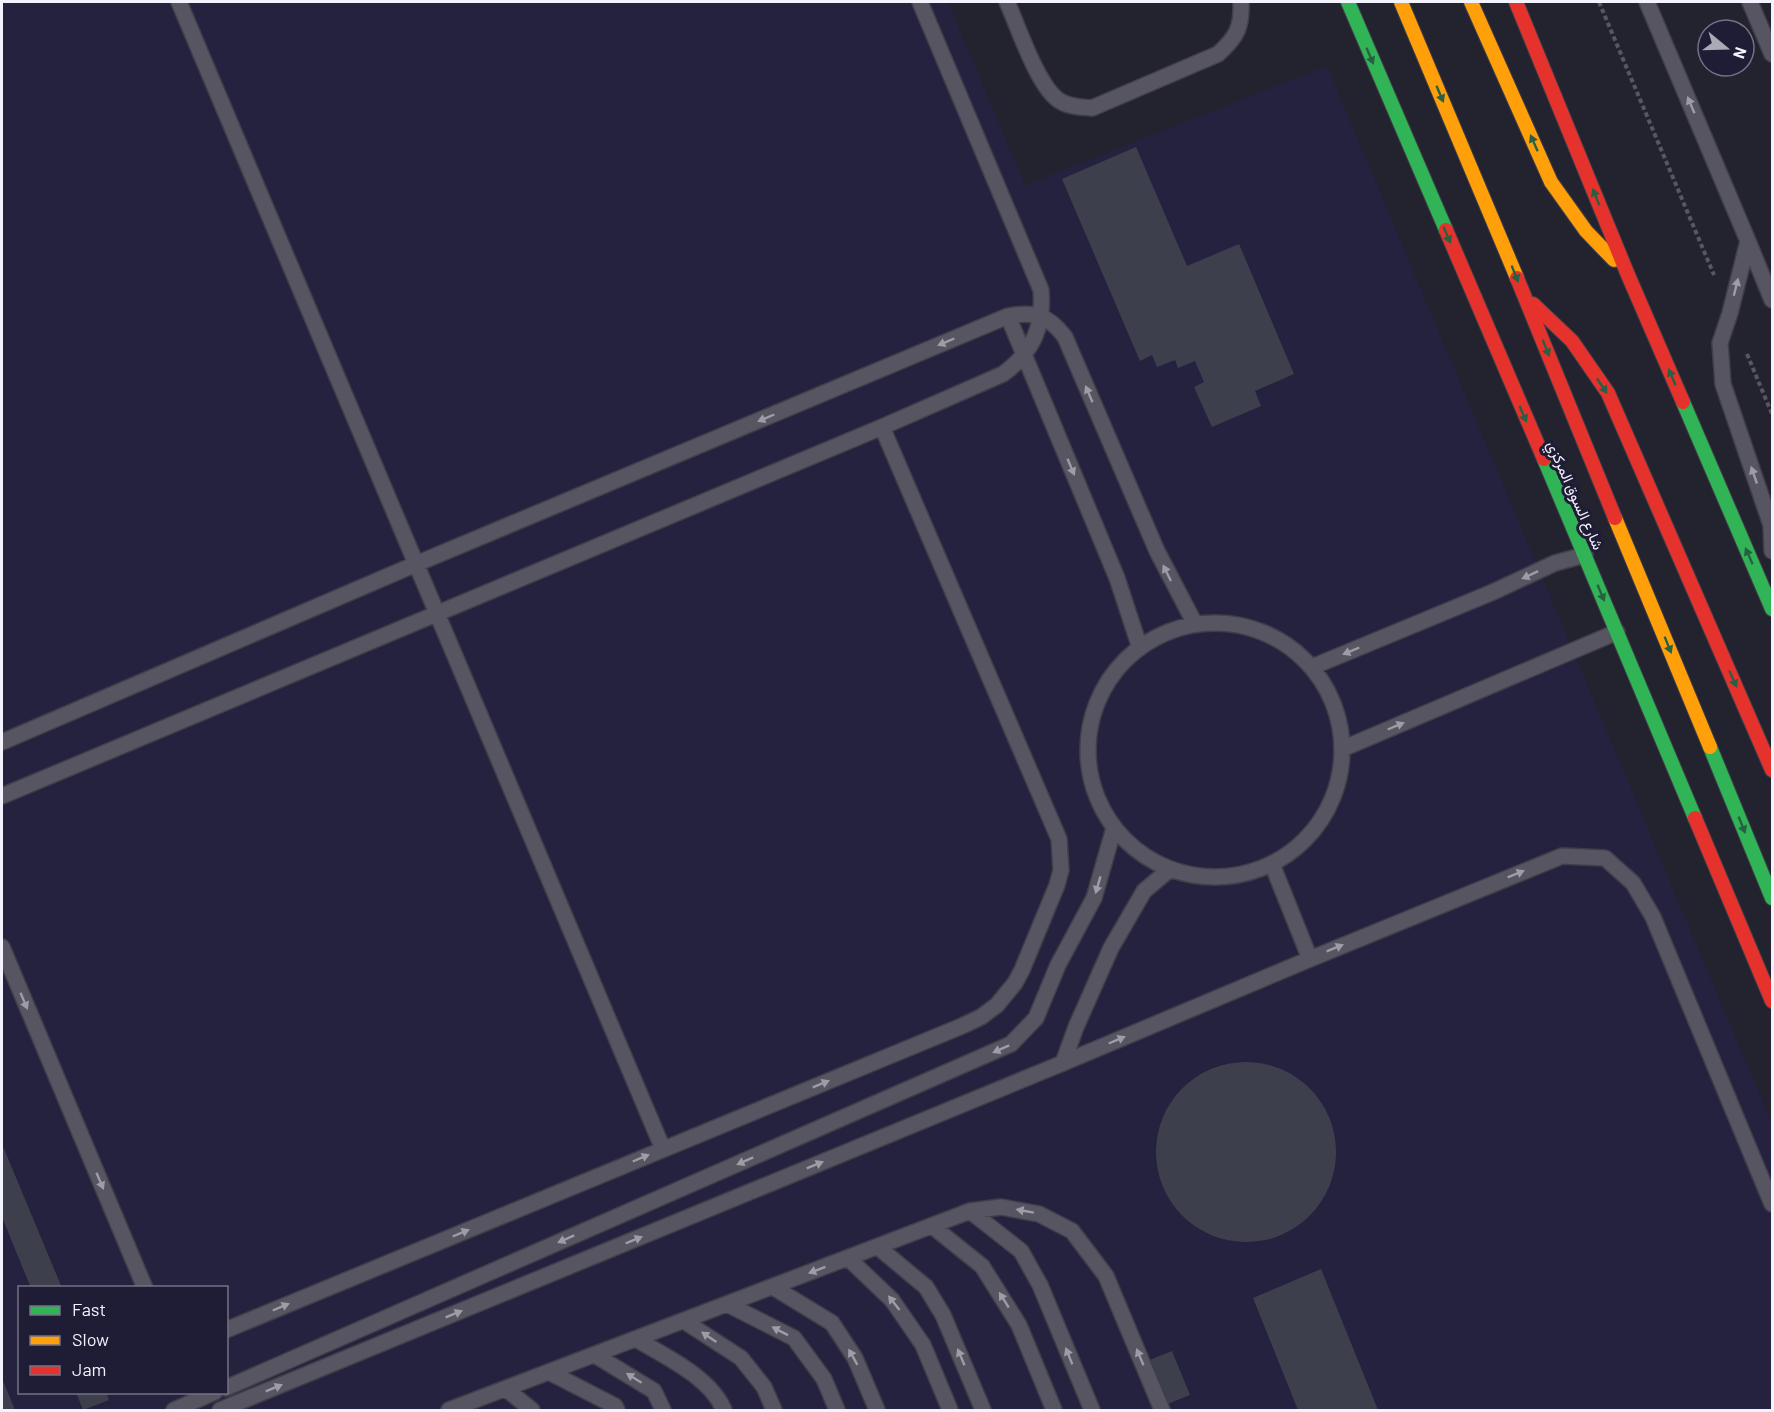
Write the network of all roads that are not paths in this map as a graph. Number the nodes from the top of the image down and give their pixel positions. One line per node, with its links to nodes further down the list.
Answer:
1 (179, 2): 22 (lane)
2 (920, 2): 17 (lane)
3 (1007, 2): 4 (lane)
4 (1241, 2)
5 (1348, 2): 21 (main road, شارع السوق المركزي, one-way to 21)
6 (1401, 2): 14 (main road, شارع السوق المركزي, one-way to 14)
7 (1471, 2): 13 (main road, one-way to 7)
8 (1516, 2): 13 (main road, one-way to 8)
9 (1647, 2): 12 (lane, one-way to 9)
10 (1750, 2): 11 (lane)
11 (1773, 54)
12 (1748, 241): 15 (lane); 20 (lane, one-way to 12)
13 (1628, 275): 23 (main road, one-way to 13)
14 (1523, 294): 31 (main road, one-way to 31); 36 (main road, شارع السوق المركزي, one-way to 36)
15 (1773, 300)
16 (1008, 316): 17 (lane); 18 (lane); 22 (lane, one-way to 22)
17 (1041, 316): 18 (lane); 25 (lane, one-way to 17)
18 (1024, 355): 19 (lane); 27 (lane, one-way to 27)
19 (882, 427): 24 (lane); 41 (lane, one-way to 19)
20 (1773, 551)
21 (1585, 555): 26 (main road, شارع السوق المركزي, one-way to 26); 28 (lane, one-way to 28)
22 (416, 564): 24 (lane); 29 (lane)
23 (1773, 609)
24 (437, 613): 32 (lane); 41 (lane)
25 (1195, 624): 27 (lane); 28 (lane)
26 (1617, 632): 30 (lane, one-way to 26); 39 (main road, شارع السوق المركزي)
27 (1140, 648): 33 (lane)
28 (1312, 667): 30 (lane)
29 (2, 742)
30 (1342, 749): 34 (lane)
31 (1773, 770)
32 (2, 796)
33 (1113, 828): 35 (lane); 55 (lane, one-way to 55)
34 (1272, 864): 35 (lane); 38 (lane)
35 (1169, 870): 40 (lane)
36 (1773, 898)
37 (2, 947): 47 (lane, one-way to 47)
38 (1310, 959): 40 (lane, one-way to 38); 42 (lane, one-way to 42)
39 (1773, 1002)
40 (1063, 1063): 60 (lane, one-way to 40)
41 (663, 1149): 51 (lane, one-way to 41)
42 (1773, 1204)
43 (970, 1212): 44 (lane); 71 (lane, one-way to 43); 72 (lane, one-way to 43)
44 (932, 1226): 45 (lane); 70 (lane, one-way to 44)
45 (878, 1247): 46 (lane); 69 (lane, one-way to 45)
46 (848, 1258): 48 (lane, one-way to 48); 68 (lane, one-way to 46)
47 (145, 1286)
48 (772, 1287): 49 (lane); 67 (lane, one-way to 48)
49 (727, 1304): 50 (lane); 66 (lane, one-way to 49)
50 (684, 1321): 52 (lane); 65 (lane, one-way to 50)
51 (228, 1329)
52 (636, 1339): 53 (lane); 64 (lane)
53 (595, 1355): 54 (lane); 63 (lane, one-way to 53)
54 (549, 1372): 56 (lane); 62 (lane)
55 (228, 1387)
56 (506, 1389): 58 (lane); 61 (lane)
57 (210, 1394): 59 (lane)
58 (459, 1409)
59 (174, 1410)
60 (220, 1410)
61 (532, 1410)
62 (617, 1410)
63 (663, 1410)
64 (724, 1410)
65 (774, 1410)
66 (837, 1410)
67 (877, 1410)
68 (950, 1410)
69 (983, 1410)
70 (1054, 1410)
71 (1092, 1410)
72 (1162, 1410)

